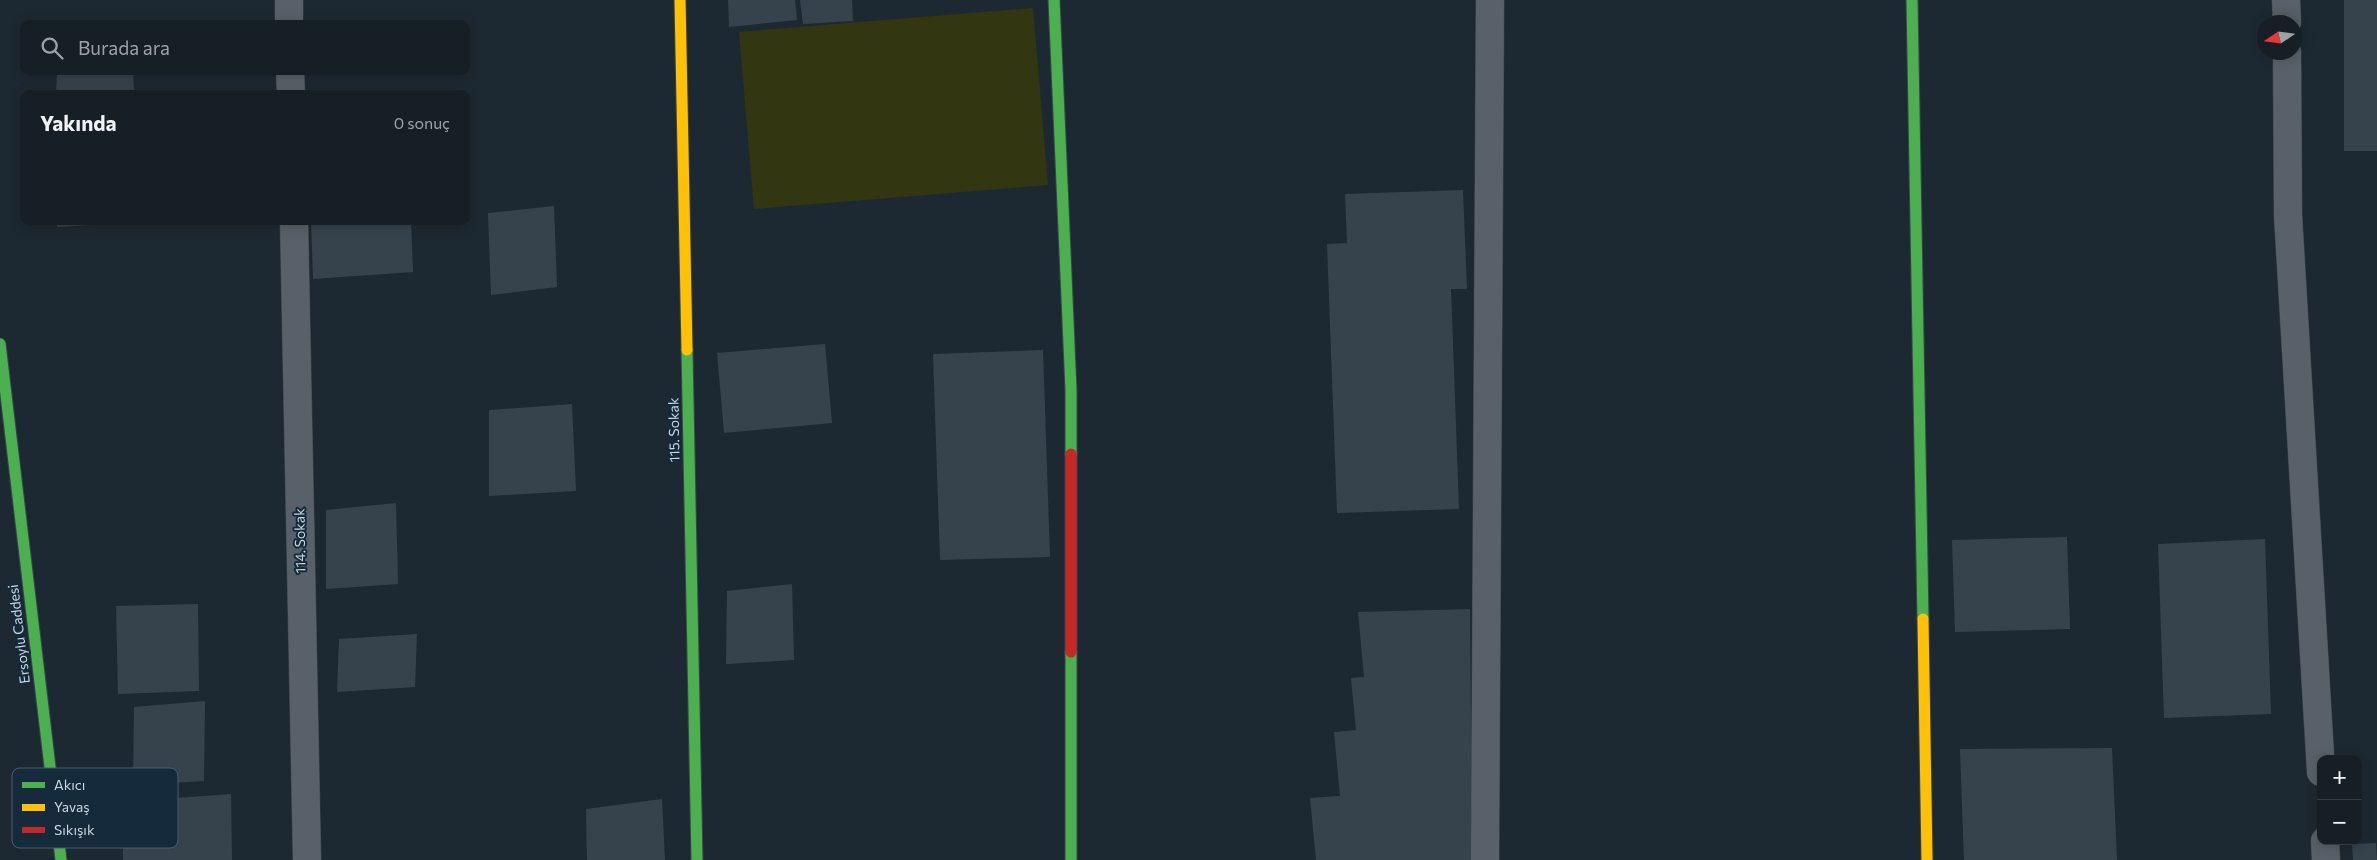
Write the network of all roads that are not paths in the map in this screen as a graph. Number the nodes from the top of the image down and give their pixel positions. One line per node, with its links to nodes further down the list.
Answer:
1 (289, 0): 8 (street)
2 (680, 0): 19 (street, 115. Sokak)
3 (1054, 0): 20 (street)
4 (1490, 0): 21 (street)
5 (1912, 0): 22 (street)
6 (2286, 0): 7 (street)
7 (2286, 15)
8 (290, 20)
9 (2287, 60): 15 (street)
10 (290, 75): 11 (street)
11 (291, 90)
12 (294, 225): 18 (street, 114. Sokak)
13 (0, 344): 14 (street, Ersoylu Caddesi)
14 (5, 435): 16 (street, Ersoylu Caddesi)
15 (2320, 755)
16 (49, 768)
17 (2325, 845): 23 (street)
18 (307, 860)
19 (698, 860)
20 (1071, 860)
21 (1486, 860)
22 (1927, 860)
23 (2326, 860)

